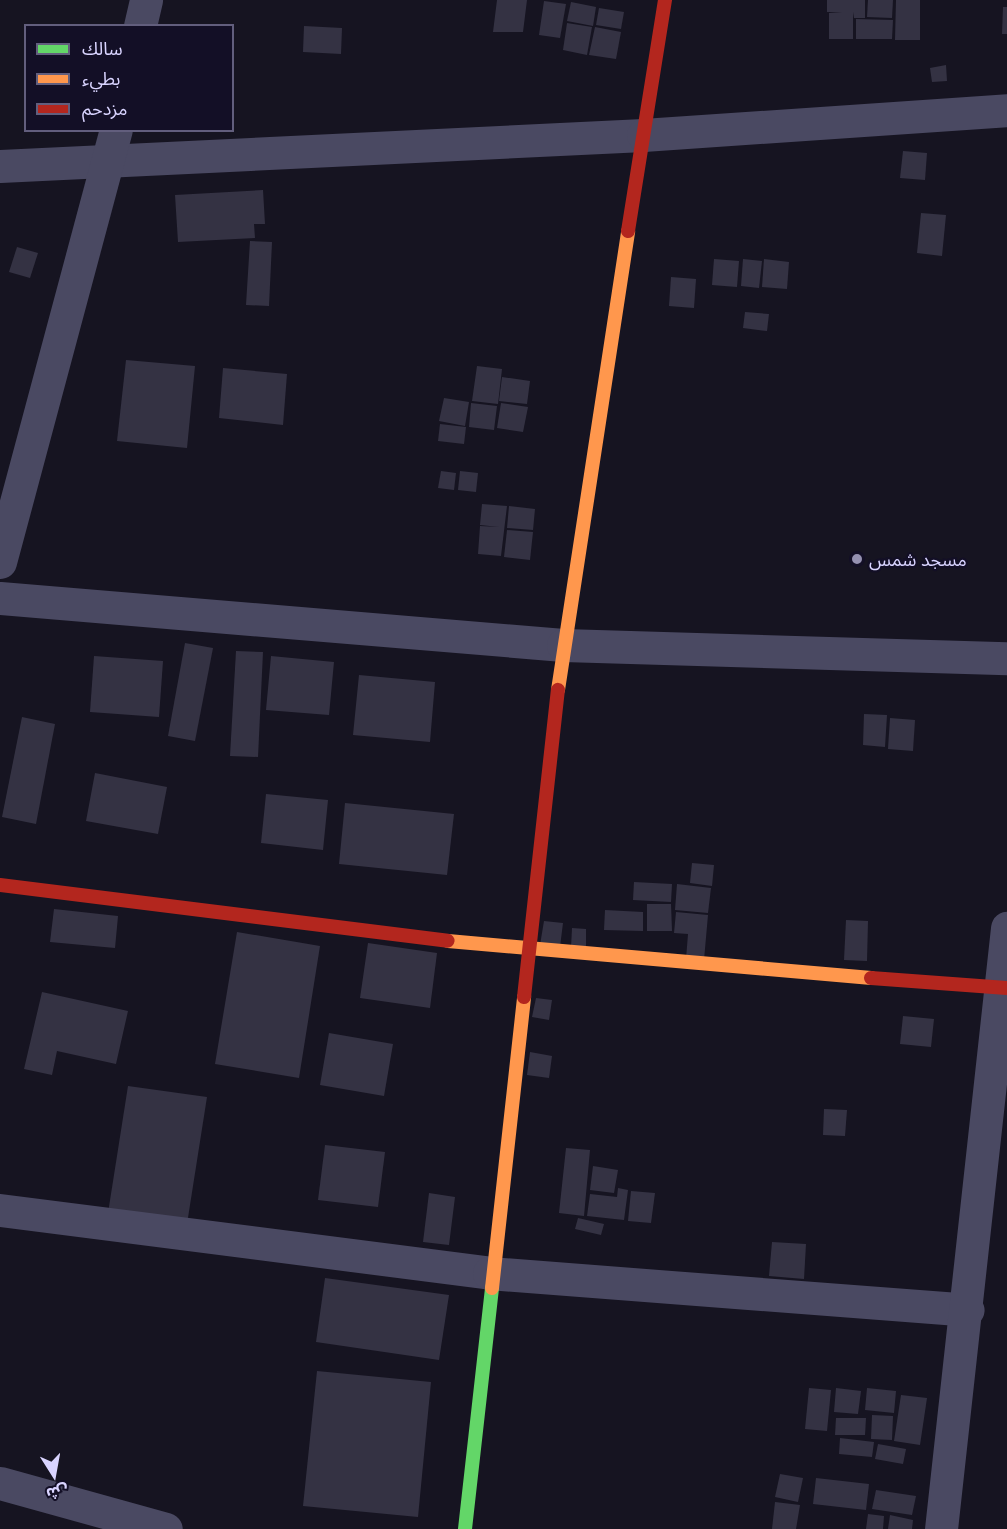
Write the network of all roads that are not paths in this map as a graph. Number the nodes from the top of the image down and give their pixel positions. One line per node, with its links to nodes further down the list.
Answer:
1 (146, 0): 3 (street)
2 (665, 0): 5 (street)
3 (140, 24)
4 (1007, 110): 5 (street)
5 (643, 135): 6 (street); 10 (street)
6 (113, 145): 7 (street); 8 (street)
7 (0, 166)
8 (0, 562)
9 (0, 598): 10 (street)
10 (563, 645): 11 (street); 14 (street)
11 (1007, 658)
12 (0, 885): 14 (street)
13 (1007, 928): 15 (street)
14 (525, 951): 15 (street); 17 (street)
15 (1004, 988): 18 (street)
16 (0, 1210): 17 (street)
17 (489, 1273): 18 (street); 21 (street)
18 (968, 1310): 22 (street)
19 (0, 1483): 20 (street)
20 (166, 1529)
21 (465, 1529)
22 (942, 1529)

